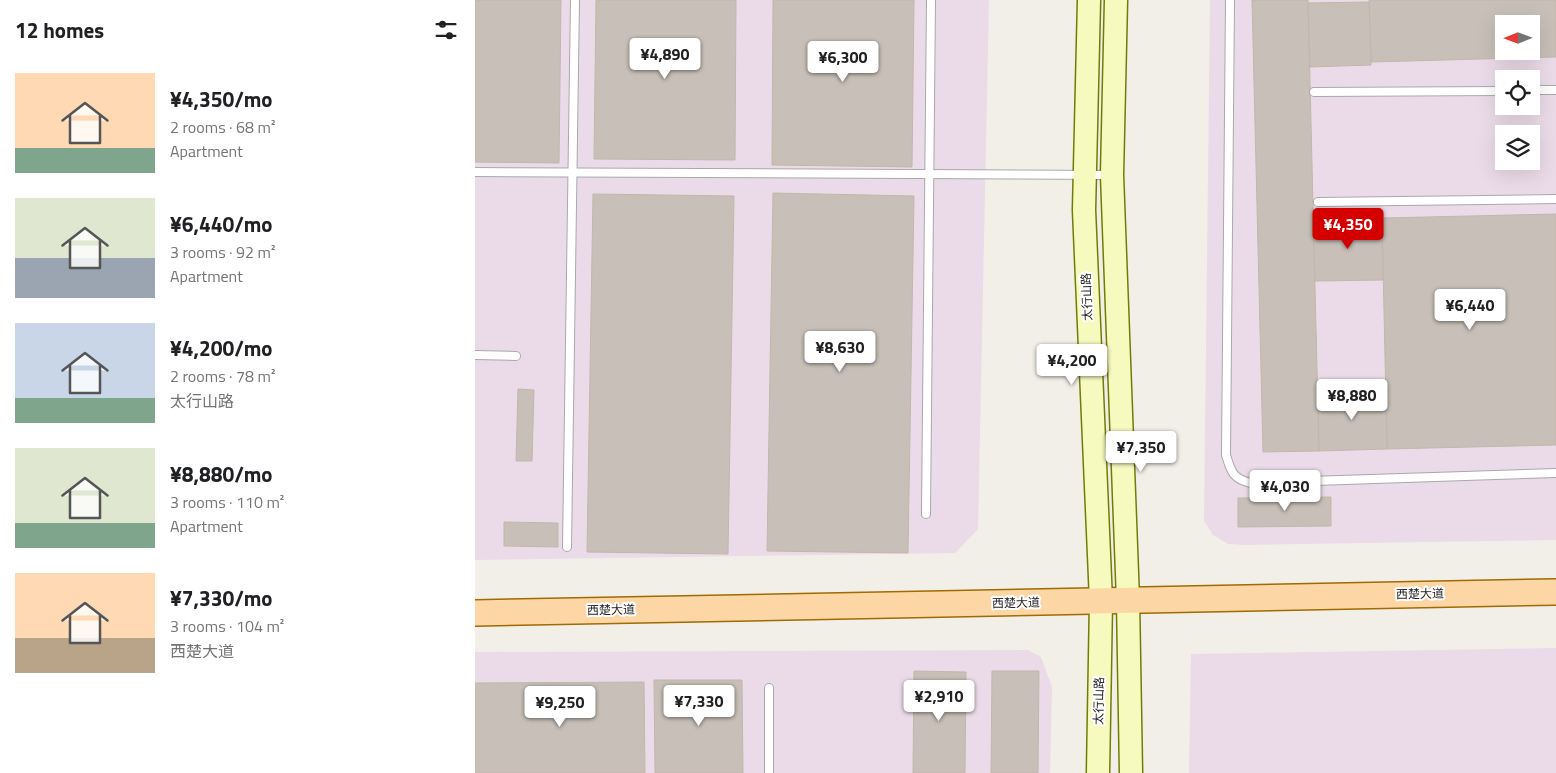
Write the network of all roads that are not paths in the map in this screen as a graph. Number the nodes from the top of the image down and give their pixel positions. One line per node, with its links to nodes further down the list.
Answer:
1 (575, 0): 11 (lane)
2 (931, 0): 12 (lane)
3 (1089, 0): 13 (street, 太行山路)
4 (1116, 0): 14 (street)
5 (1230, 0): 19 (lane)
6 (1495, 90): 9 (lane)
7 (1540, 90): 8 (lane)
8 (1556, 90)
9 (1314, 92)
10 (475, 172): 11 (lane)
11 (572, 173): 12 (lane); 21 (lane)
12 (929, 174): 13 (lane); 20 (lane)
13 (1084, 174): 14 (lane); 24 (street, 太行山路)
14 (1112, 174): 23 (street)
15 (1556, 198): 16 (lane)
16 (1318, 202)
17 (475, 355): 18 (lane)
18 (515, 356)
19 (1556, 473)
20 (927, 514)
21 (567, 547)
22 (1556, 592): 23 (main road, 西楚大道)
23 (1128, 600): 24 (main road, 西楚大道); 29 (street)
24 (1101, 601): 25 (main road, 西楚大道); 28 (street, 太行山路)
25 (475, 613)
26 (769, 688): 27 (lane)
27 (769, 773)
28 (1098, 773)
29 (1131, 773)

